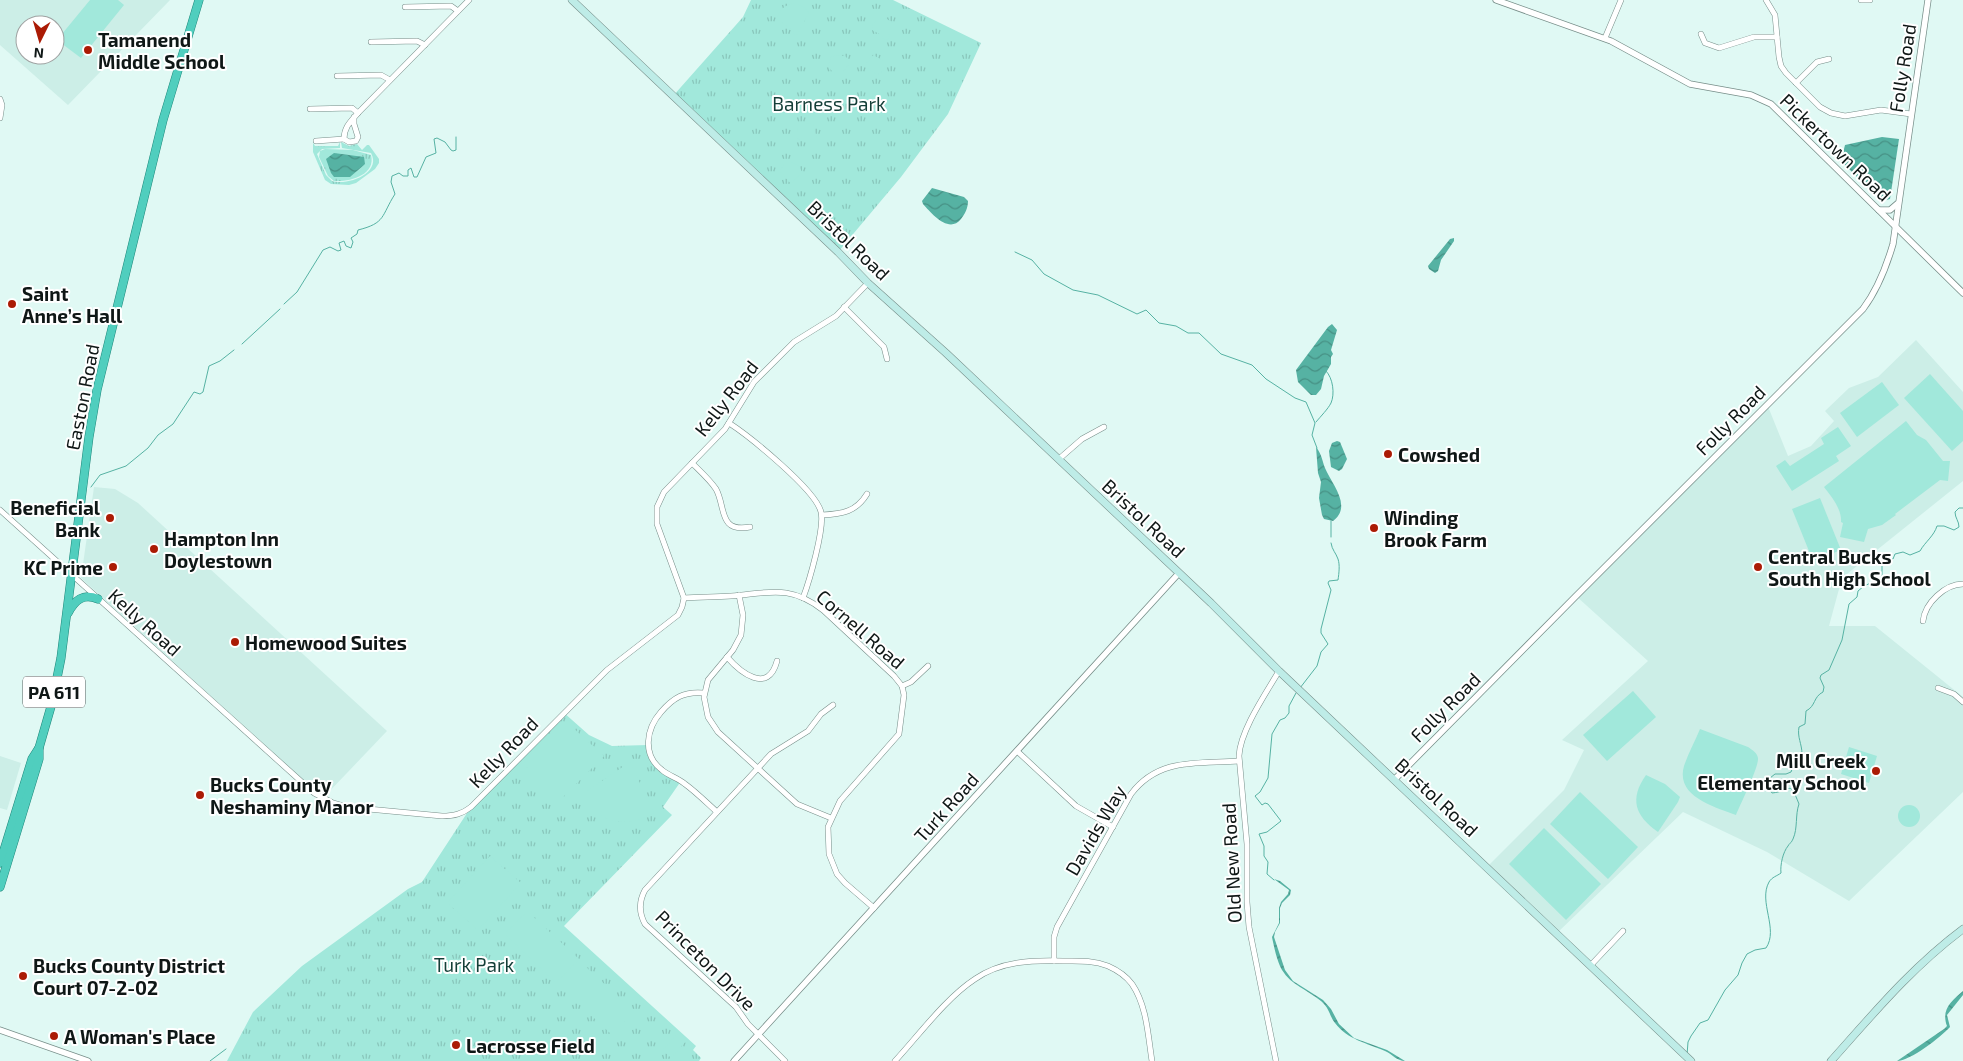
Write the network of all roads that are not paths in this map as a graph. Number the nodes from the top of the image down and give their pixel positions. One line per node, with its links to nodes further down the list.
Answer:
1 (199, 0): 46 (highway, Easton Road / PA 611)
2 (469, 0): 11 (street)
3 (572, 0): 33 (main road, Bristol Road)
4 (1496, 0): 14 (street, Pickertown Road)
5 (1621, 0): 14 (street)
6 (1766, 0): 13 (street)
7 (1861, 0): 8 (street)
8 (1870, 0)
9 (1928, 0): 23 (street, Folly Road)
10 (405, 7): 11 (street)
11 (458, 11): 16 (street)
12 (1701, 34): 13 (street)
13 (1777, 37): 20 (street)
14 (1605, 38): 29 (street, Pickertown Road)
15 (371, 42): 16 (street)
16 (424, 45): 19 (street)
17 (1829, 59): 20 (street)
18 (336, 76): 19 (street)
19 (390, 80): 24 (street)
20 (1796, 83): 23 (street)
21 (0, 99): 25 (street)
22 (310, 109): 24 (street)
23 (1911, 114): 28 (street, Folly Road)
24 (356, 115): 26 (street); 26 (street)
25 (0, 118)
26 (344, 139): 27 (street)
27 (316, 141)
28 (1898, 201): 29 (street); 30 (street, Folly Road)
29 (1880, 210): 30 (street, Pickertown Road)
30 (1895, 226): 31 (street, Pickertown Road); 32 (street, Folly Road)
31 (1907, 238): 32 (street); 34 (street, Pickertown Road)
32 (1893, 242): 67 (street, Folly Road)
33 (868, 283): 35 (street, Kelly Road); 39 (main road, Bristol Road)
34 (1963, 293)
35 (844, 307): 36 (street); 37 (street, Kelly Road)
36 (887, 359)
37 (729, 423): 40 (street, Kelly Road); 43 (street)
38 (1104, 427): 39 (street)
39 (1059, 459): 45 (main road, Bristol Road)
40 (692, 463): 44 (street); 49 (street, Kelly Road)
41 (867, 494): 43 (street)
42 (0, 510): 46 (street, Kelly Road)
43 (822, 514): 50 (street)
44 (750, 527)
45 (1179, 573): 57 (main road, Bristol Road); 64 (street, Turk Road)
46 (72, 575): 51 (street, Kelly Road); 52 (highway, Easton Road / PA 611)
47 (1963, 584): 53 (street)
48 (739, 595): 49 (street, Cornell Road); 50 (street, Cornell Road); 54 (street)
49 (684, 598): 51 (street, Kelly Road)
50 (802, 598): 58 (street, Cornell Road)
51 (98, 599): 52 (highway)
52 (66, 617): 63 (highway, Easton Road / PA 611)
53 (1923, 621)
54 (727, 657): 55 (street); 60 (street)
55 (777, 662)
56 (928, 666): 58 (street)
57 (1279, 671): 65 (street, Old New Road); 67 (main road, Bristol Road)
58 (902, 686): 69 (street, Cornell Road)
59 (1938, 688): 61 (street)
60 (704, 693): 66 (street); 68 (street)
61 (1963, 702)
62 (833, 705): 66 (street, Princeton Drive)
63 (39, 748): 71 (highway, Easton Road / PA 611); 72 (highway, Easton Road / PA 611)
64 (1017, 751): 70 (street); 73 (street, Turk Road)
65 (1239, 761): 70 (street, Davids Way); 86 (street, Old New Road)
66 (758, 769): 68 (street, Princeton Drive); 69 (street)
67 (1395, 779): 77 (main road, Bristol Road)
68 (717, 812): 79 (street, Princeton Drive)
69 (831, 818): 73 (street, Cornell Road)
70 (1113, 827): 76 (street, Davids Way)
71 (0, 863)
72 (0, 887)
73 (874, 908): 79 (street, Turk Road)
74 (1963, 929): 87 (main road)
75 (1623, 931): 77 (street)
76 (1054, 961): 84 (street); 85 (street)
77 (1591, 965): 80 (main road, Bristol Road)
78 (0, 1030): 81 (street)
79 (759, 1034): 82 (street, Turk Road); 83 (street, Princeton Drive)
80 (1690, 1060)
81 (88, 1061)
82 (734, 1061)
83 (785, 1061)
84 (895, 1061)
85 (1152, 1061)
86 (1276, 1061)
87 (1831, 1061)

